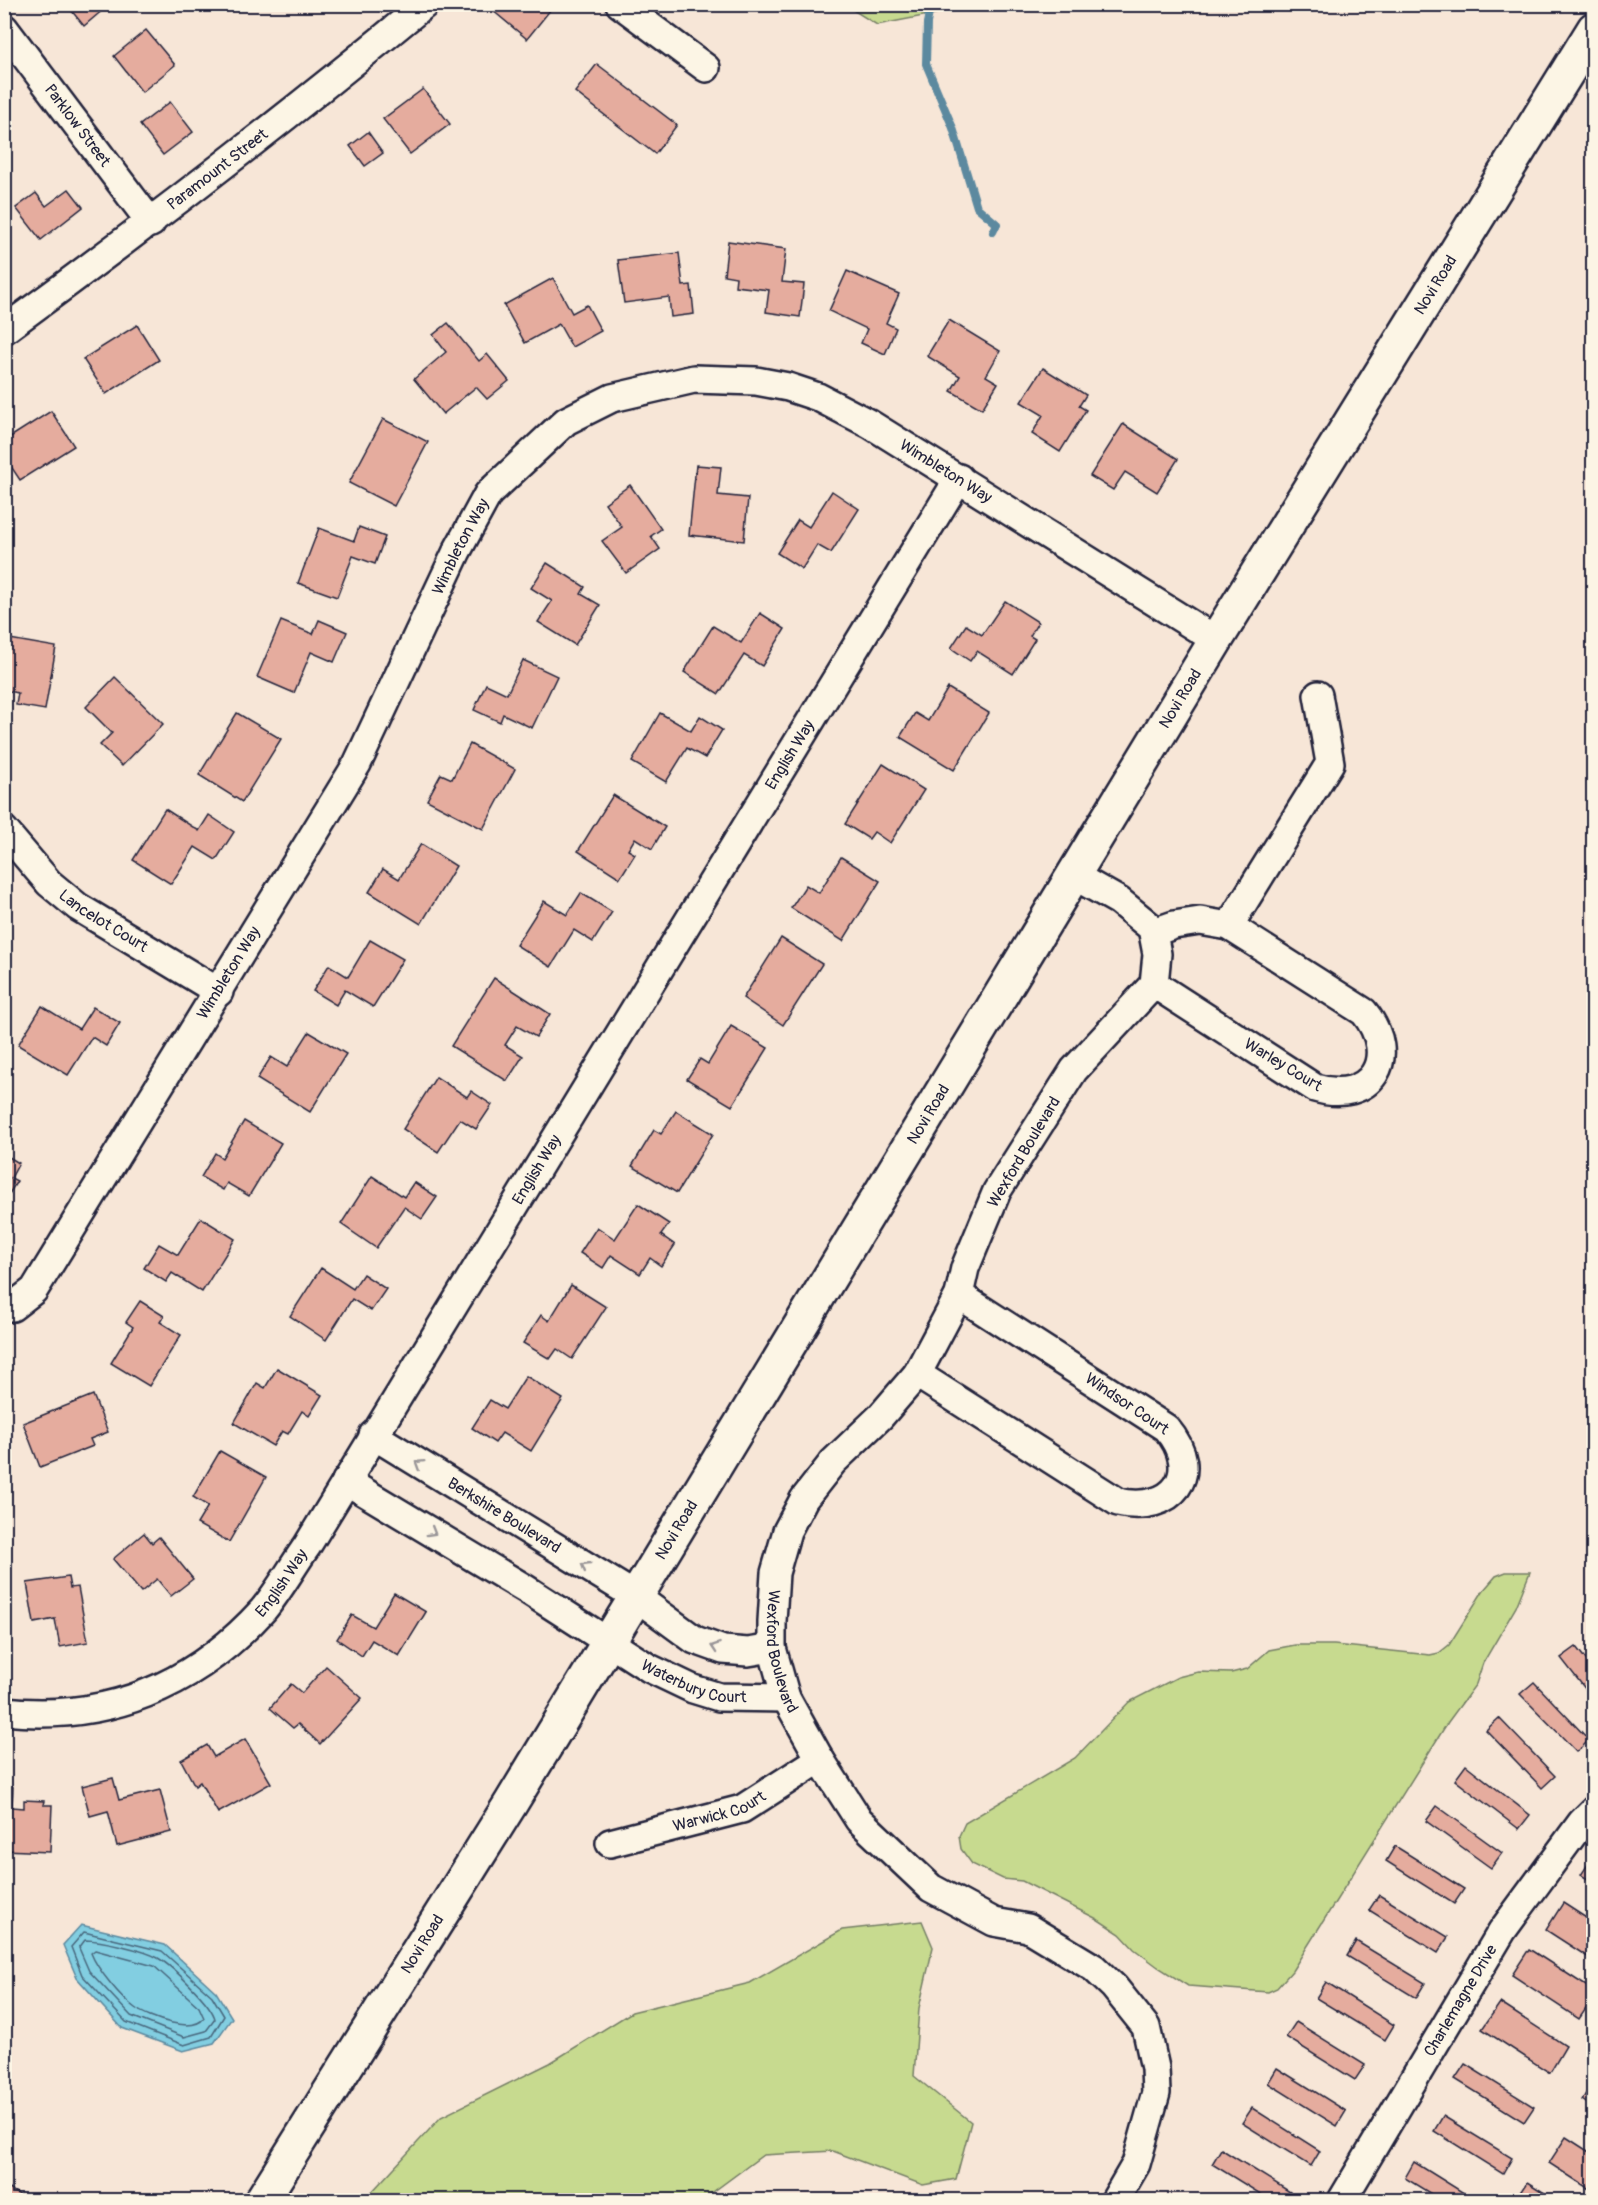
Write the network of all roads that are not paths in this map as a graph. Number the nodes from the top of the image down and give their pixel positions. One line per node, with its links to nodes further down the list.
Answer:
1 (425, 4): 6 (street, Paramount Street)
2 (620, 4): 5 (street)
3 (4, 28): 6 (street, Parklow Street)
4 (1593, 29): 9 (main road, Novi Road)
5 (706, 68)
6 (151, 223): 7 (street, Paramount Street)
7 (4, 330)
8 (959, 478): 9 (street, Wimbleton Way); 16 (street, Wimbleton Way); 20 (street, English Way)
9 (1216, 640): 12 (main road, Novi Road)
10 (1318, 695): 13 (street)
11 (4, 830): 16 (street, Lancelot Court)
12 (1073, 875): 14 (street); 22 (main road, Novi Road)
13 (1228, 926): 14 (street); 15 (street, Warley Court)
14 (1154, 932): 15 (street)
15 (1154, 984): 17 (street, Wexford Boulevard)
16 (219, 992): 18 (street, Wimbleton Way)
17 (959, 1295): 19 (street, Wexford Boulevard); 19 (street, Windsor Court)
18 (4, 1306)
19 (917, 1374): 24 (street, Wexford Boulevard)
20 (373, 1435): 21 (street, English Way); 22 (street, Berkshire Boulevard, one-way to 20)
21 (346, 1481): 23 (street, one-way to 23); 26 (street, English Way)
22 (635, 1596): 23 (main road, Novi Road); 24 (street, one-way to 22)
23 (607, 1643): 25 (street, Waterbury Court); 30 (main road, Novi Road)
24 (772, 1648): 25 (street, Wexford Boulevard)
25 (786, 1698): 27 (street, Wexford Boulevard)
26 (4, 1711)
27 (820, 1759): 29 (street, Warwick Court); 31 (street, Wexford Boulevard)
28 (1593, 1810): 32 (street, Charlemagne Drive)
29 (610, 1843)
30 (262, 2200)
31 (1115, 2200)
32 (1342, 2200)

